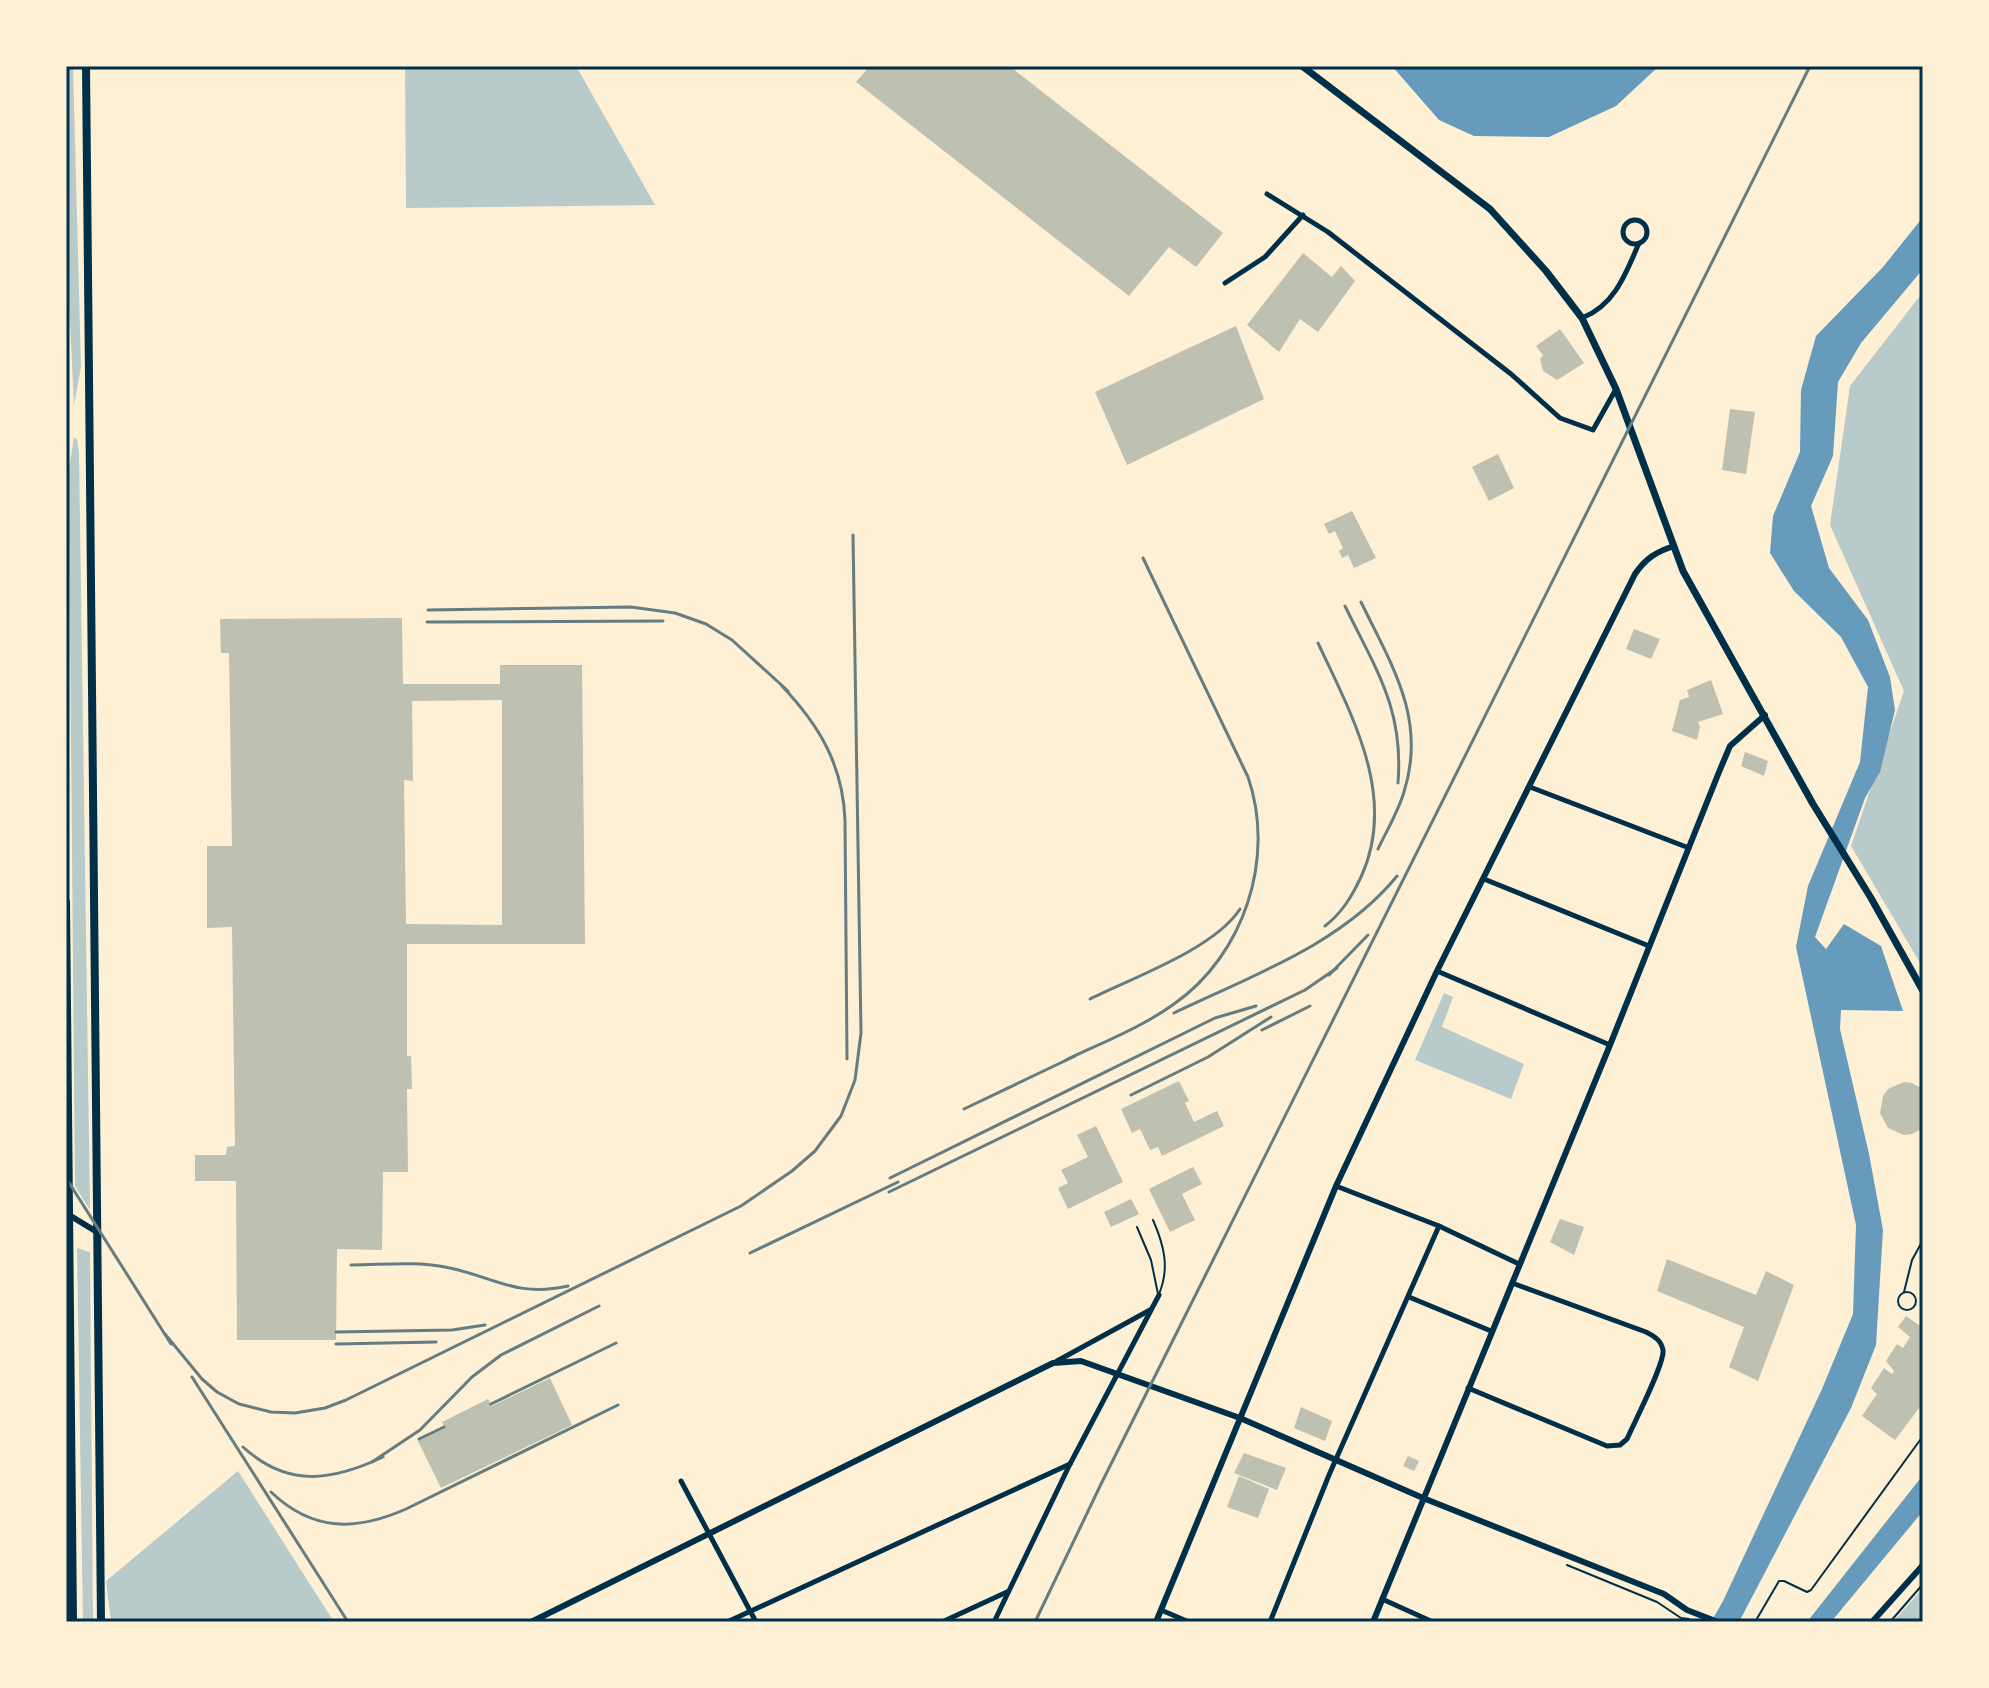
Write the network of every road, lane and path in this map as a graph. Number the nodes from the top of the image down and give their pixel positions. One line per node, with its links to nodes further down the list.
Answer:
1 (86, 66): 24 (highway)
2 (1302, 66): 7 (main road)
3 (1267, 194): 4 (street)
4 (1303, 215): 6 (street); 8 (street)
5 (1639, 243): 5 (street); 7 (street)
6 (1225, 283)
7 (1582, 318): 8 (main road)
8 (1616, 389): 9 (main road)
9 (1674, 546): 10 (main road); 11 (street)
10 (1765, 715): 12 (street); 17 (main road)
11 (1530, 787): 12 (street); 13 (street)
12 (1689, 848): 15 (street)
13 (1484, 879): 15 (street); 16 (street)
14 (66, 902): 20 (highway)
15 (1649, 946): 18 (street)
16 (1437, 971): 18 (street); 19 (street)
17 (1923, 991)
18 (1610, 1045): 26 (street)
19 (1336, 1186): 22 (street); 36 (street)
20 (67, 1214): 24 (street); 49 (highway)
21 (1153, 1220): 29 (lane)
22 (1439, 1226): 26 (street); 30 (street)
23 (1137, 1227): 29 (lane)
24 (97, 1232): 50 (highway)
25 (1923, 1240): 28 (lane)
26 (1519, 1264): 27 (street)
27 (1511, 1282): 32 (street); 35 (street)
28 (1904, 1292): 28 (lane)
29 (1159, 1295): 31 (street)
30 (1409, 1297): 32 (street); 38 (street)
31 (1151, 1309): 33 (street); 34 (street)
32 (1491, 1331): 35 (street)
33 (1053, 1363): 34 (street); 42 (street)
34 (1118, 1373): 36 (street); 39 (street)
35 (1467, 1388): 41 (street)
36 (1240, 1418): 38 (street); 47 (street)
37 (1923, 1436): 62 (lane)
38 (1337, 1460): 41 (street); 58 (street)
39 (1070, 1464): 45 (street); 48 (street)
40 (681, 1481): 42 (street)
41 (1423, 1498): 46 (street); 61 (street)
42 (709, 1533): 48 (street); 51 (street)
43 (1923, 1565): 63 (street)
44 (1923, 1584): 64 (path)
45 (1008, 1591): 54 (street); 55 (street)
46 (1382, 1599): 59 (street); 60 (street)
47 (1161, 1610): 56 (street); 57 (street)
48 (751, 1611): 52 (street); 53 (street)
49 (73, 1622)
50 (101, 1622)
51 (531, 1622)
52 (727, 1622)
53 (756, 1622)
54 (942, 1622)
55 (994, 1622)
56 (1156, 1622)
57 (1189, 1622)
58 (1270, 1622)
59 (1373, 1622)
60 (1433, 1622)
61 (1718, 1622)
62 (1755, 1622)
63 (1872, 1622)
64 (1890, 1622)

